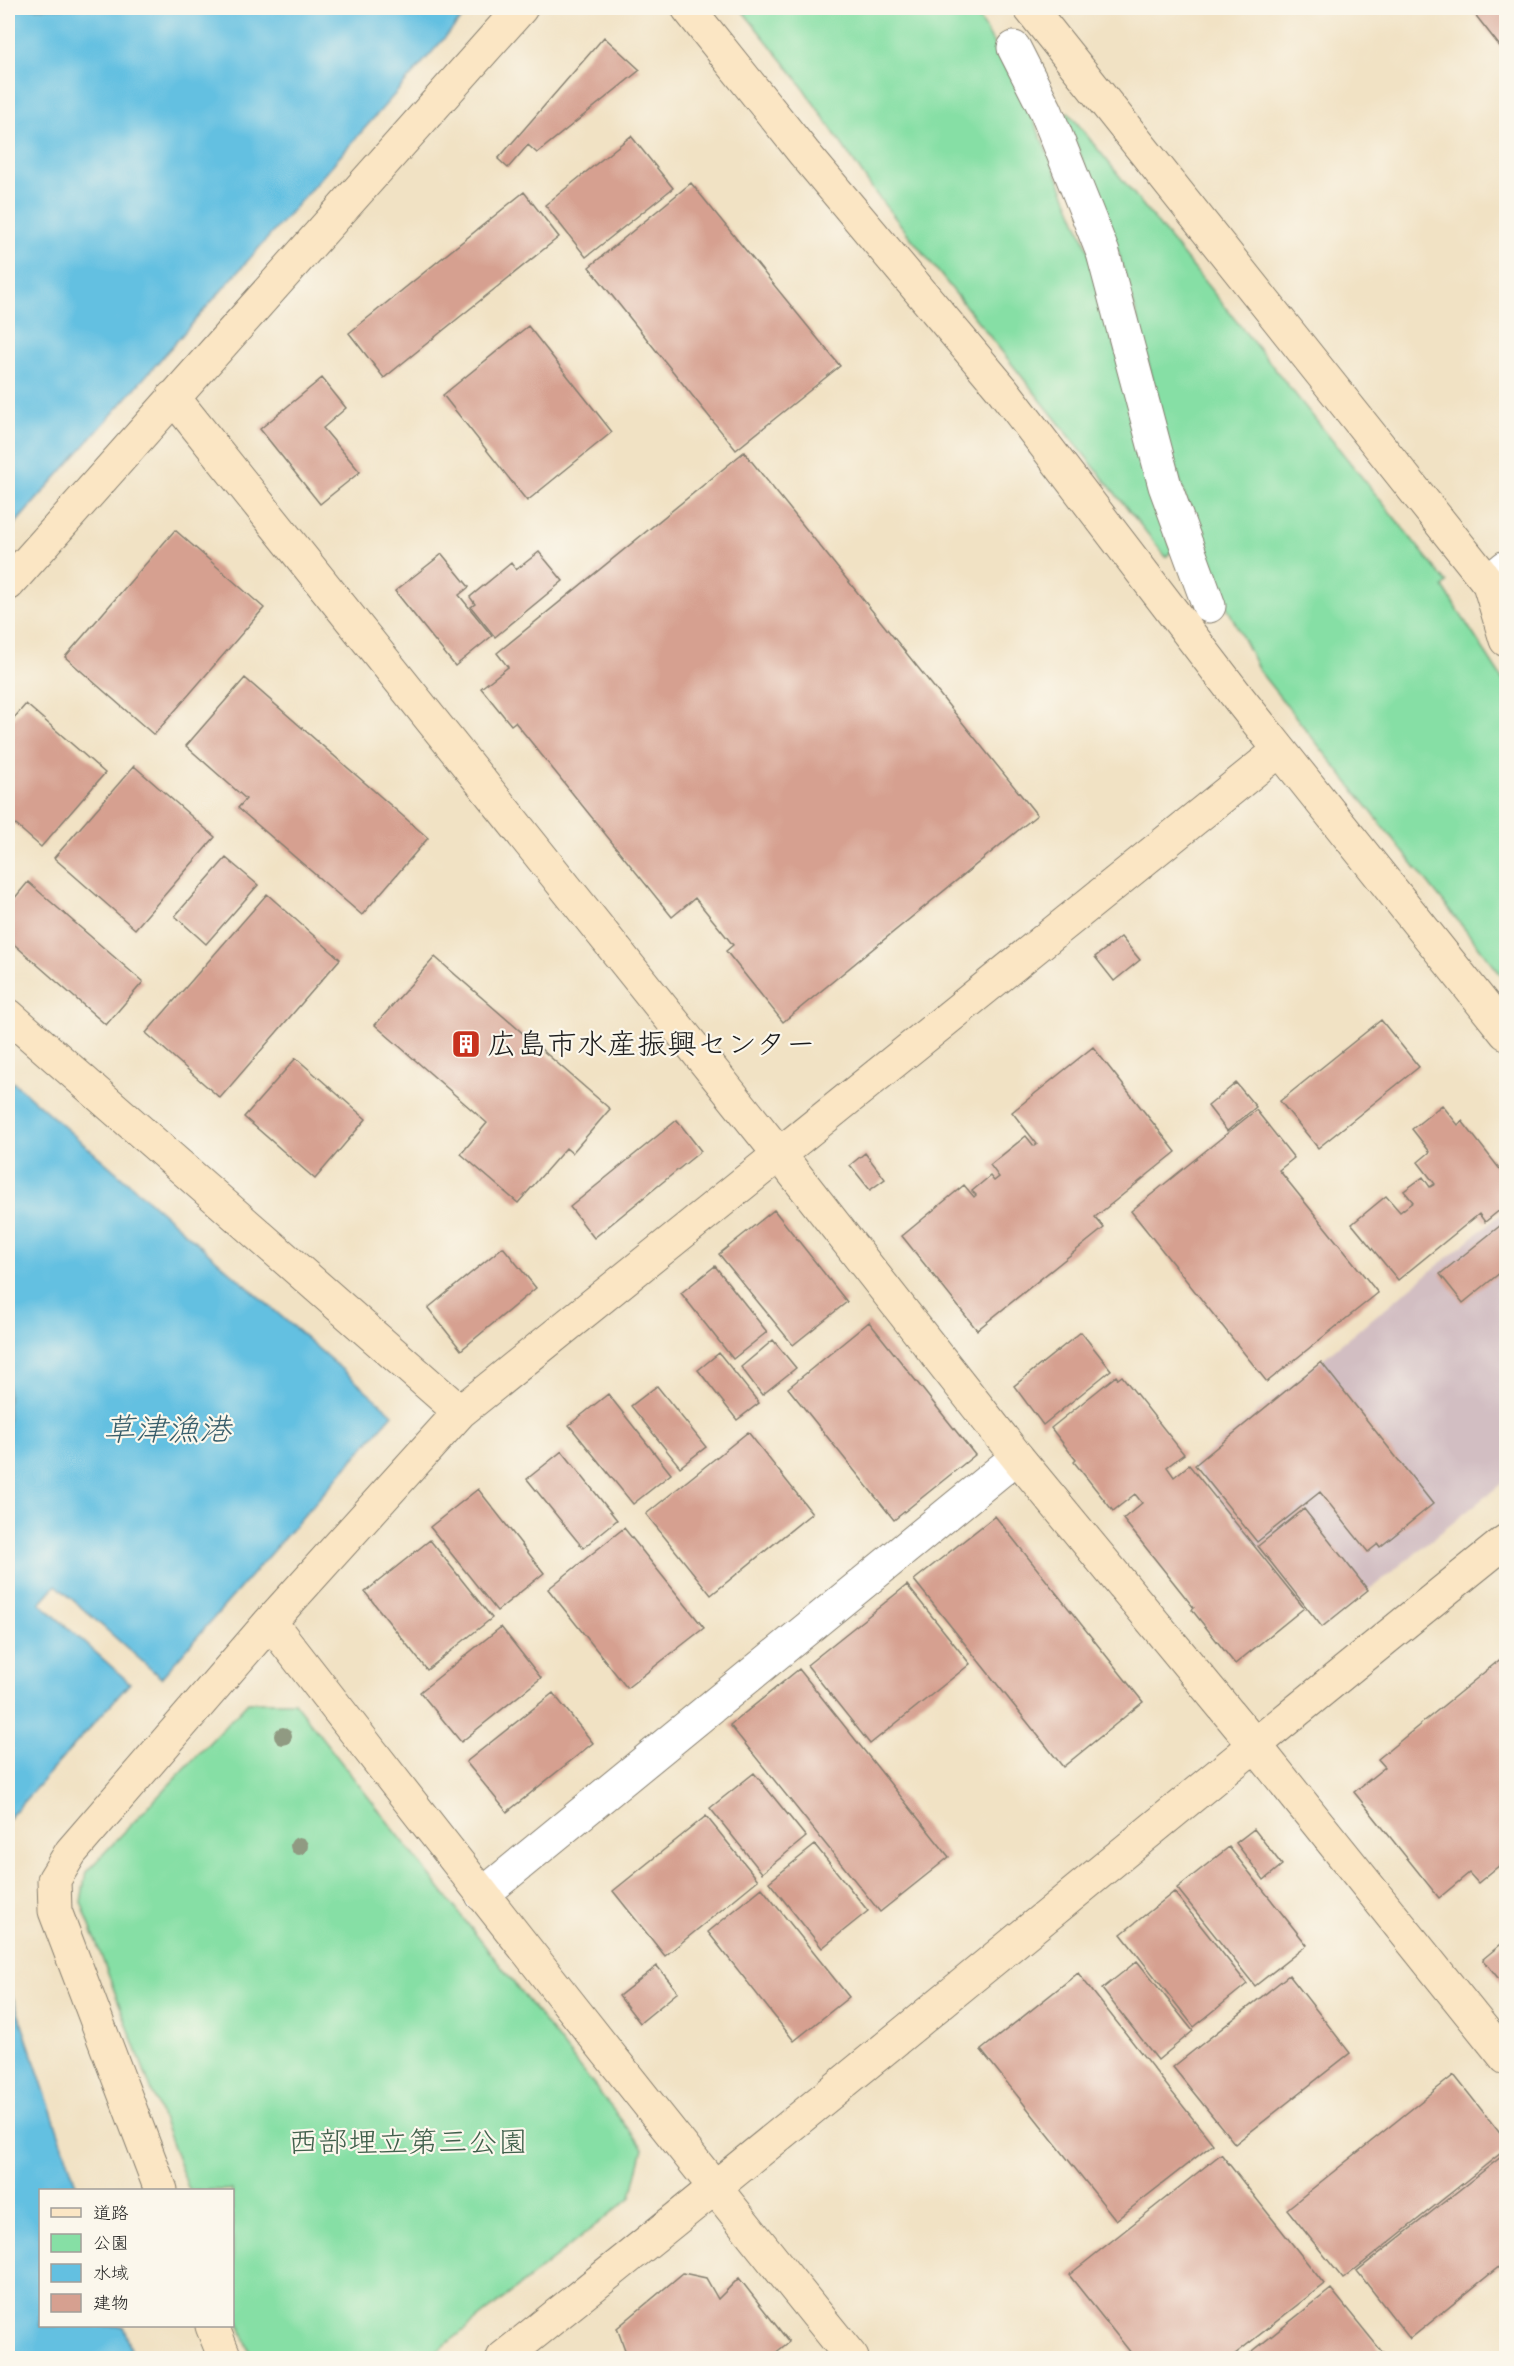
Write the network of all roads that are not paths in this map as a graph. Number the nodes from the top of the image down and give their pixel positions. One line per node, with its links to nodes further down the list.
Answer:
1 (521, 8): 5 (street)
2 (688, 8): 10 (street)
3 (1030, 8): 7 (street)
4 (1014, 48): 8 (street)
5 (172, 397): 6 (street); 13 (street)
6 (8, 584)
7 (1500, 585): 9 (street)
8 (1209, 606)
9 (1506, 640)
10 (1280, 750): 12 (street); 13 (street)
11 (8, 1015): 14 (street)
12 (1506, 1033)
13 (779, 1154): 14 (street); 15 (street)
14 (460, 1412): 17 (street)
15 (1017, 1457): 18 (street); 19 (street)
16 (1506, 1541): 18 (street)
17 (270, 1622): 19 (street); 21 (street)
18 (1254, 1744): 20 (street); 22 (street)
19 (482, 1895): 22 (street)
20 (1506, 2058)
21 (161, 2189)
22 (715, 2190): 25 (street); 26 (street)
23 (213, 2327): 24 (street)
24 (225, 2358)
25 (503, 2358)
26 (852, 2358)

